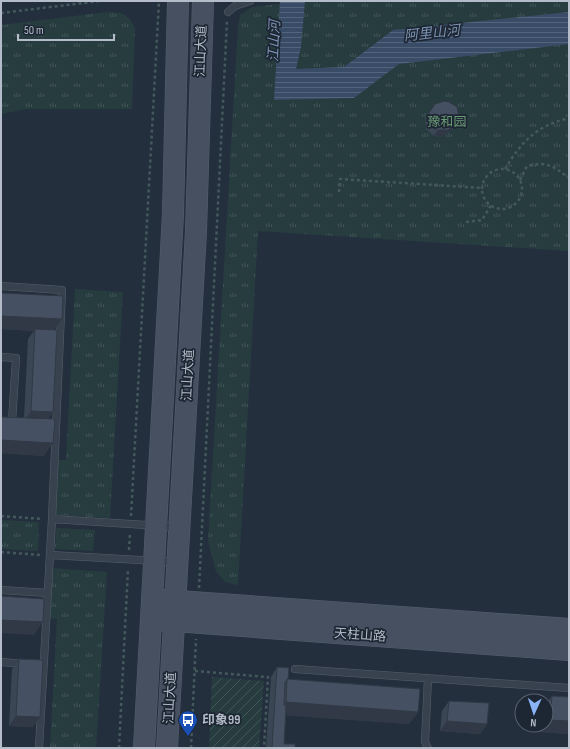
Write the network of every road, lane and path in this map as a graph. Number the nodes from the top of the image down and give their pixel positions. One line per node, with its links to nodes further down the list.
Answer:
1 (100, 1): 7 (path)
2 (159, 1): 21 (path)
3 (178, 1): 22 (main road, 江山大道)
4 (203, 1): 23 (main road, 江山大道)
5 (250, 1): 6 (lane)
6 (228, 12): 33 (path)
7 (1, 13)
8 (569, 118): 9 (path)
9 (505, 169): 11 (path); 12 (path)
10 (569, 178): 11 (path)
11 (520, 180): 14 (path)
12 (482, 188): 13 (path); 14 (path)
13 (339, 192)
14 (491, 205): 15 (path)
15 (466, 222)
16 (1, 286): 20 (lane)
17 (1, 357): 18 (lane)
18 (1, 421)
19 (1, 516): 20 (path)
20 (52, 519): 21 (lane); 25 (lane)
21 (131, 524): 22 (lane); 26 (path)
22 (156, 526): 23 (lane); 27 (main road, 江山大道)
23 (179, 527): 28 (main road, 江山大道)
24 (1, 552): 25 (path)
25 (50, 555): 26 (lane); 30 (lane)
26 (129, 559): 27 (lane); 43 (path)
27 (154, 561): 28 (lane); 31 (main road, 江山大道)
28 (177, 562): 32 (main road, 江山大道)
29 (1, 590): 30 (lane)
30 (48, 593): 37 (lane)
31 (152, 610): 32 (main road, 天柱山路); 44 (main road, 江山大道)
32 (175, 611): 33 (main road, 天柱山路); 45 (main road, 江山大道)
33 (197, 613): 34 (main road, 天柱山路); 35 (main road, 天柱山路); 39 (path)
34 (569, 629)
35 (569, 650)
36 (1, 662): 37 (lane)
37 (37, 664): 42 (lane)
38 (295, 669): 40 (lane)
39 (195, 671): 46 (path); 47 (path)
40 (428, 678): 41 (lane); 48 (lane)
41 (569, 688)
42 (39, 748)
43 (119, 748)
44 (144, 748)
45 (167, 748)
46 (191, 748)
47 (264, 748)
48 (428, 748)

